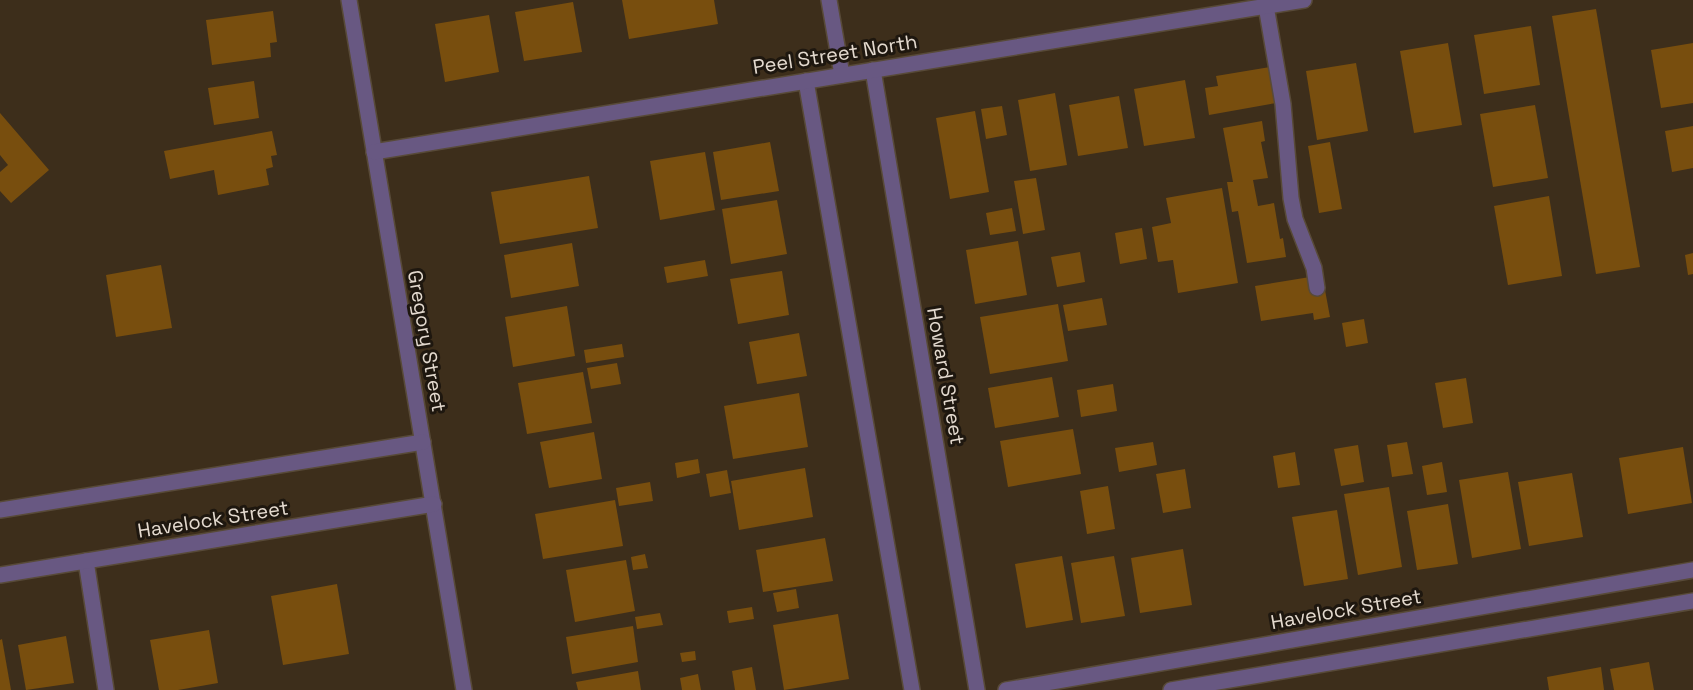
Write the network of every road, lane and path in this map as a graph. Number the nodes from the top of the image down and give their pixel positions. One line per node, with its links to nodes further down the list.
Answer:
1 (349, 0): 8 (street, Gregory Street)
2 (829, 0): 6 (street)
3 (1304, 0): 4 (street, Peel Street North)
4 (1266, 6): 5 (street, Peel Street North); 9 (street)
5 (873, 70): 6 (street, Peel Street North); 20 (street, Howard Street)
6 (842, 75): 7 (street, Peel Street North)
7 (806, 81): 8 (street, Peel Street North); 19 (street)
8 (374, 152): 10 (street, Gregory Street)
9 (1317, 288)
10 (423, 442): 11 (street, Gregory Street); 12 (street)
11 (434, 504): 13 (street, Havelock Street); 18 (street, Gregory Street)
12 (0, 510)
13 (86, 561): 15 (street, Havelock Street); 17 (street)
14 (1693, 570): 21 (street, Havelock Street)
15 (0, 575)
16 (1693, 601): 22 (street)
17 (106, 690)
18 (464, 690)
19 (912, 690)
20 (977, 690)
21 (1006, 690)
22 (1171, 690)

